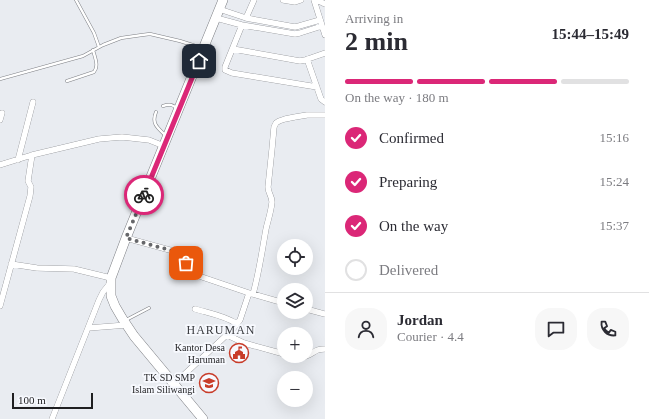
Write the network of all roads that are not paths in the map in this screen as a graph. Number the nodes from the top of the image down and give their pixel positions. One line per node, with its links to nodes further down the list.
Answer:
1 (223, 0): 8 (main road)
2 (254, 0): 9 (street)
3 (283, 0): 4 (street)
4 (301, 0)
5 (316, 0): 7 (street); 10 (street)
6 (78, 1): 14 (lane)
7 (325, 4)
8 (218, 14): 9 (street); 11 (street); 15 (main road)
9 (246, 18): 10 (street)
10 (320, 20): 12 (street)
11 (242, 25): 12 (street); 16 (street)
12 (322, 26): 13 (street)
13 (325, 35)
14 (99, 47): 15 (lane); 17 (lane)
15 (204, 48): 26 (main road)
16 (233, 48): 19 (street); 22 (street)
17 (93, 50): 20 (lane); 21 (lane)
18 (325, 53): 19 (street)
19 (307, 59): 22 (street)
20 (0, 79)
21 (67, 80)
22 (317, 87): 24 (street)
23 (33, 102): 33 (street)
24 (325, 102)
25 (163, 106): 26 (lane)
26 (178, 110): 31 (main road)
27 (156, 112): 31 (lane)
28 (2, 113): 30 (street)
29 (325, 115): 38 (street)
30 (0, 120)
31 (166, 142): 32 (street); 35 (main road)
32 (32, 155): 33 (street); 36 (street)
33 (18, 160): 34 (street)
34 (0, 165)
35 (126, 238): 37 (main road); 38 (street)
36 (11, 264): 37 (street); 40 (street)
37 (111, 280): 45 (main road); 47 (street)
38 (251, 293): 39 (street); 46 (street)
39 (277, 301)
40 (0, 306)
41 (149, 308): 45 (lane)
42 (194, 309): 46 (street)
43 (313, 311): 44 (street)
44 (325, 314)
45 (126, 323): 47 (street); 52 (main road)
46 (237, 324): 48 (street)
47 (88, 328): 53 (street)
48 (227, 335): 50 (street); 52 (street)
49 (325, 349): 51 (street)
50 (277, 352)
51 (313, 353)
52 (174, 384): 54 (main road)
53 (52, 419)
54 (204, 419)

